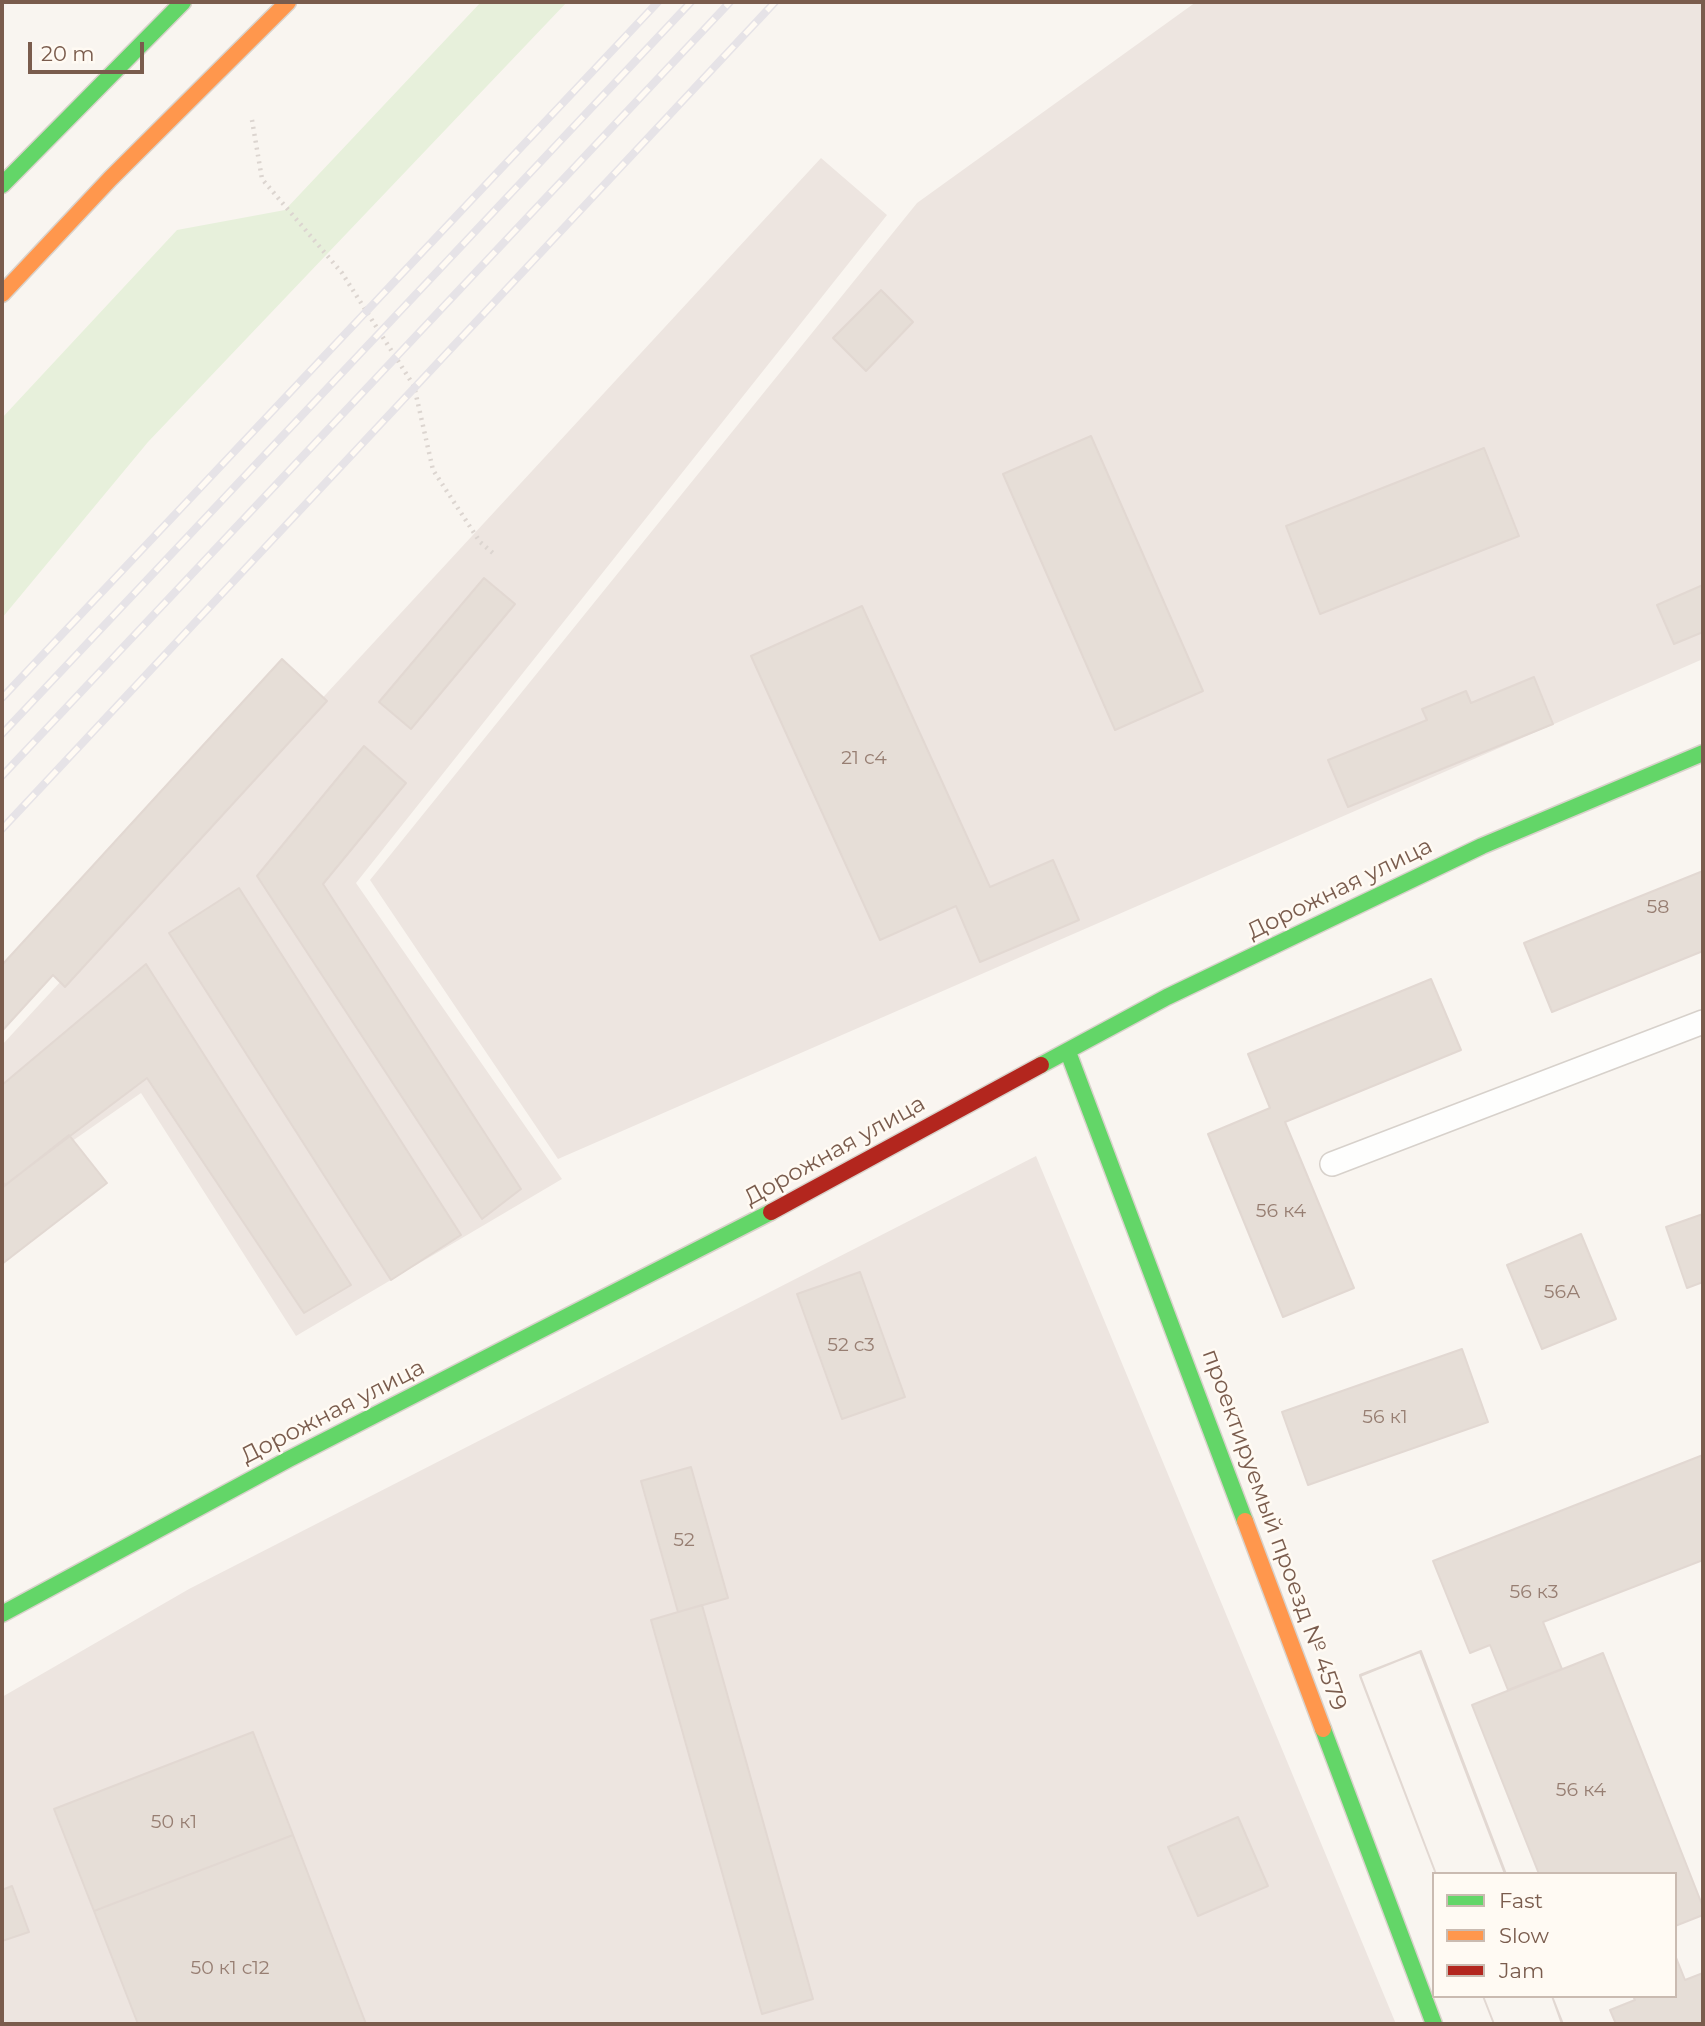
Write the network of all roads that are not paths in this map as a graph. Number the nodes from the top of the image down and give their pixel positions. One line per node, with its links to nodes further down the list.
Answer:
1 (183, 2): 3 (main road)
2 (288, 2): 4 (main road)
3 (2, 185)
4 (2, 294)
5 (1703, 753): 7 (main road, Дорожная улица)
6 (1703, 1022): 8 (lane)
7 (1068, 1052): 9 (main road, Дорожная улица); 10 (main road, проектируемый проезд № 4579)
8 (1332, 1164)
9 (2, 1614)
10 (1434, 2024)

